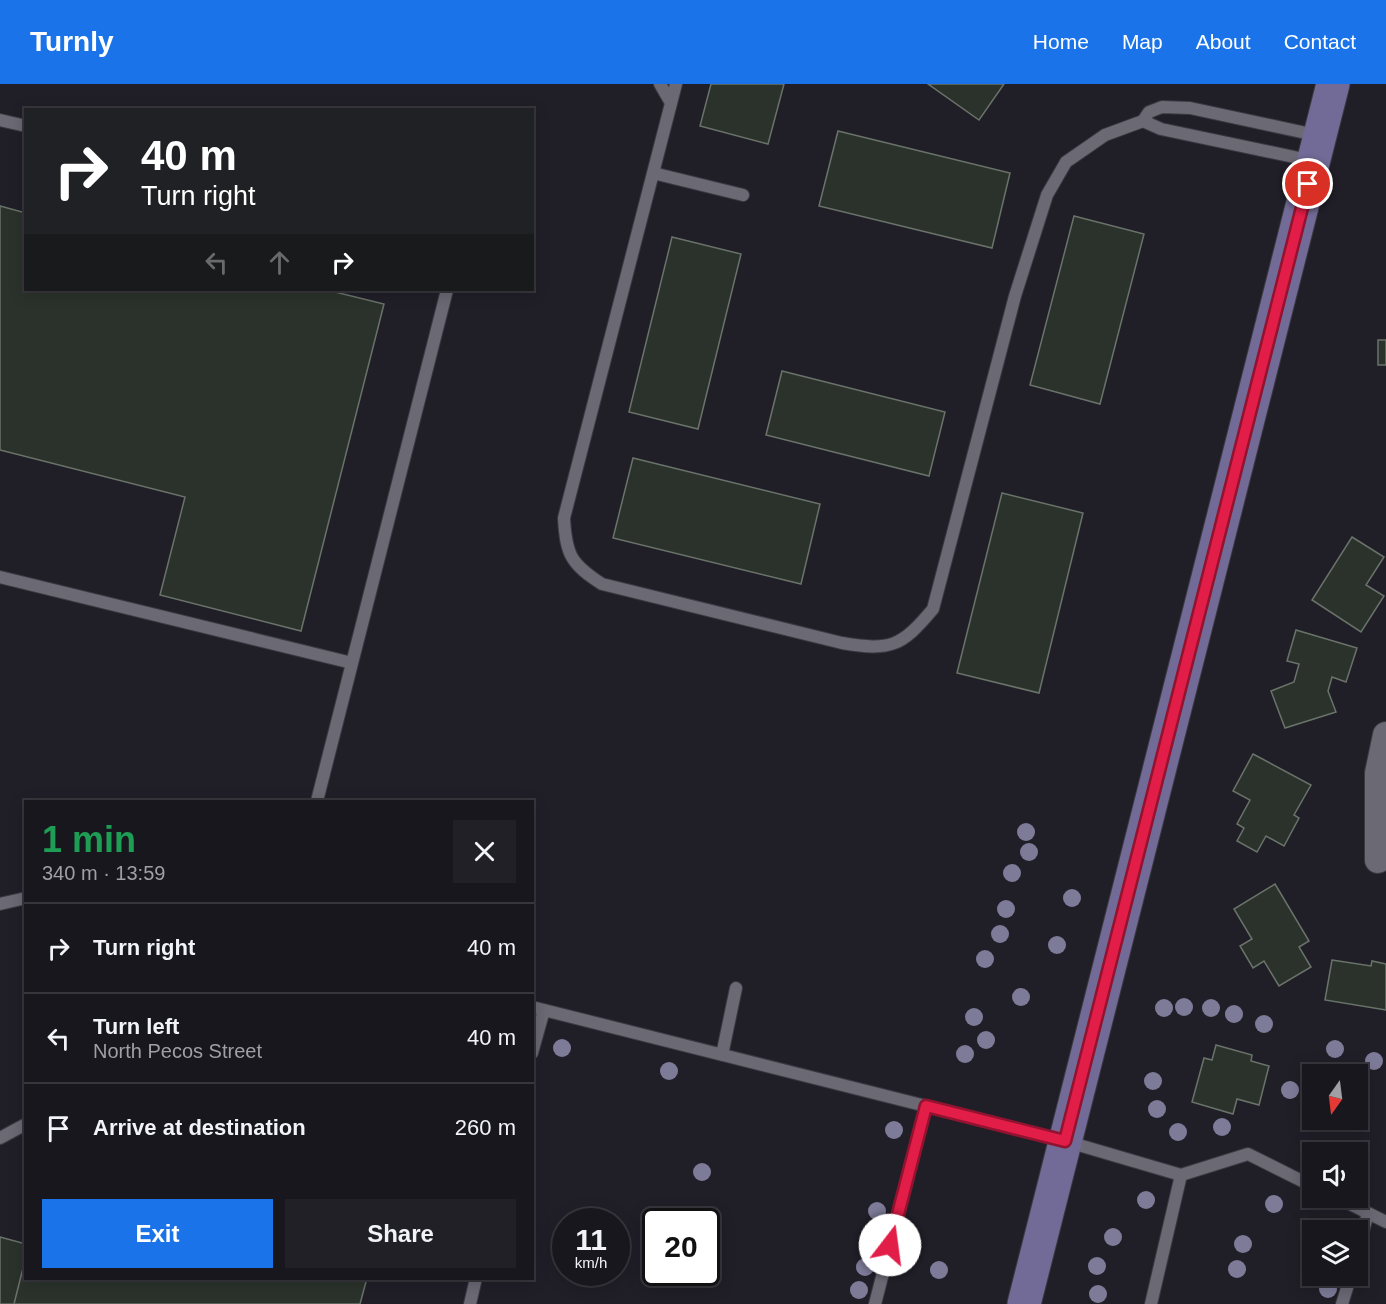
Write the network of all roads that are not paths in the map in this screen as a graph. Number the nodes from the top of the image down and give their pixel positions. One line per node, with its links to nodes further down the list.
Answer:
1 (660, 84): 4 (lane)
2 (676, 84): 4 (lane)
3 (1334, 84): 8 (street)
4 (671, 103): 9 (lane)
5 (0, 120): 7 (lane)
6 (1143, 121): 8 (lane); 8 (lane); 9 (lane)
7 (24, 126)
8 (1317, 149): 26 (street)
9 (653, 173): 10 (lane)
10 (743, 195)
11 (447, 291): 13 (lane)
12 (0, 577): 13 (lane)
13 (352, 663): 15 (lane)
14 (1386, 735): 16 (street)
15 (316, 800)
16 (1378, 860)
17 (24, 898): 18 (lane)
18 (0, 903)
19 (736, 988): 22 (lane)
20 (538, 1008): 21 (lane); 22 (lane)
21 (534, 1038)
22 (722, 1055): 23 (lane)
23 (926, 1106): 26 (lane); 36 (lane)
24 (24, 1125): 25 (lane)
25 (0, 1138)
26 (1065, 1141): 27 (lane); 37 (street)
27 (1181, 1175): 28 (lane); 38 (lane)
28 (1302, 1180)
29 (1358, 1208): 30 (lane)
30 (1368, 1213): 31 (lane); 32 (lane)
31 (1366, 1220)
32 (1386, 1222)
33 (476, 1280): 35 (lane)
34 (1347, 1286): 39 (lane)
35 (470, 1304)
36 (874, 1304)
37 (1024, 1304)
38 (1151, 1304)
39 (1342, 1304)

